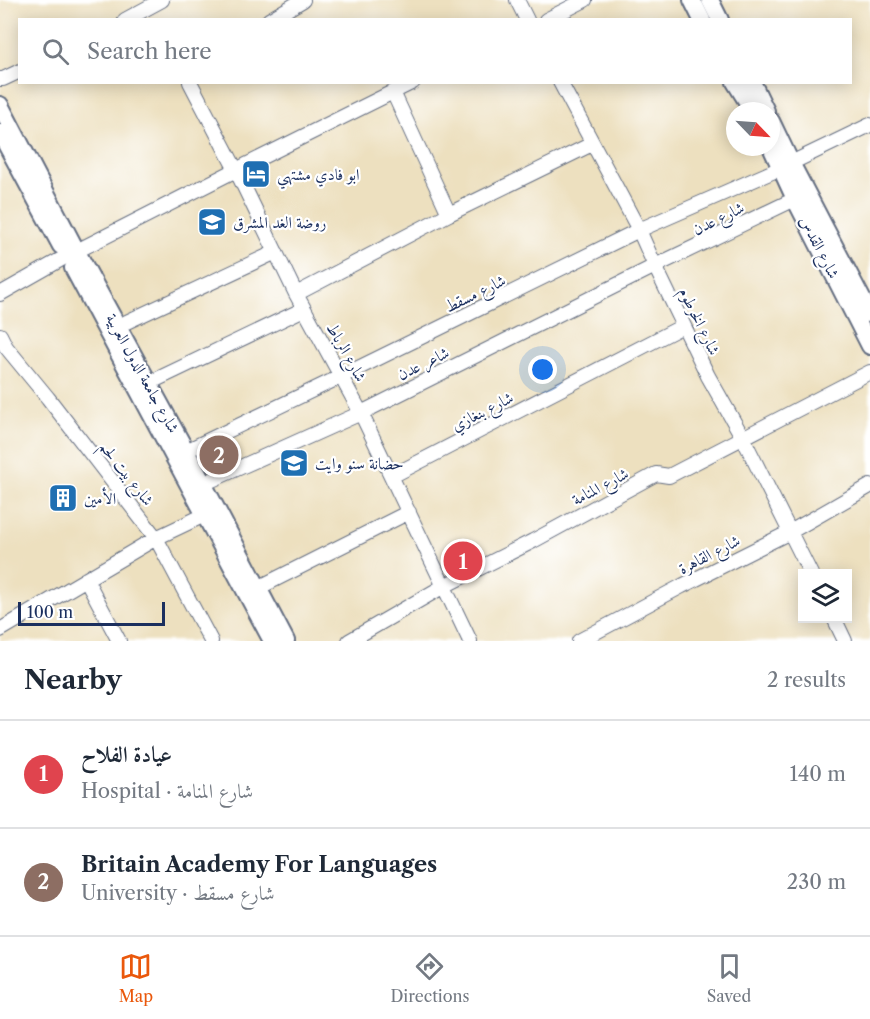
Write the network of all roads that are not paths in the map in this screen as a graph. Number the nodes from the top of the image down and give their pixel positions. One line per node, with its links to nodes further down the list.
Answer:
1 (162, 0): 7 (street)
2 (303, 0): 9 (street)
3 (517, 0): 10 (street)
4 (585, 0): 11 (street)
5 (692, 0): 12 (main road)
6 (710, 0): 13 (main road)
7 (150, 9): 8 (street)
8 (130, 18)
9 (272, 18)
10 (526, 18)
11 (550, 18)
12 (701, 18)
13 (719, 18)
14 (18, 72): 15 (street)
15 (1, 80)
16 (191, 84): 31 (street, شارع الرباط)
17 (409, 84): 21 (street)
18 (561, 84): 27 (street, شارع الخرطوم)
19 (736, 84): 22 (main road)
20 (753, 84): 23 (main road)
21 (393, 92): 31 (street); 33 (street)
22 (747, 102)
23 (762, 102)
24 (0, 105): 36 (main road, شارع جامعة الدول العربية)
25 (870, 125): 30 (street, شارع مسقط)
26 (0, 133): 36 (main road, شارع جامعة الدول العربية)
27 (592, 144): 33 (street); 34 (street, شارع الخرطوم)
28 (780, 147): 30 (main road, شارع القدس)
29 (778, 156): 30 (main road, شارع القدس)
30 (786, 165): 32 (main road, شارع القدس); 34 (street, شارع مسقط); 41 (main road, شارع القدس)
31 (236, 170): 35 (street, شارع الرباط); 36 (street)
32 (795, 199): 37 (street, شارع عدن); 45 (main road, شارع القدس)
33 (449, 214): 39 (street)
34 (639, 230): 37 (street, شارع الخرطوم); 47 (street, شارع مسقط)
35 (276, 252): 39 (street, شارع الرباط); 42 (street)
36 (72, 254): 38 (street); 42 (main road, شارع جامعة الدول العربية); 58 (main road, شارع جامعة الدول العربية)
37 (655, 266): 43 (street, شارع الخرطوم); 49 (street, شاعر عدن)
38 (0, 294)
39 (296, 294): 40 (street, شارع الرباط)
40 (304, 309): 47 (street, شارع الرباط); 48 (street)
41 (870, 314)
42 (118, 326): 48 (main road, شارع جامعة الدول العربية)
43 (683, 326): 50 (street, شارع الخرطوم); 52 (street, شارع بنغازي)
44 (2, 344): 60 (street, شارع بيت لحم)
45 (870, 346)
46 (870, 372): 50 (street, شارع المنامة)
47 (342, 376): 49 (street, شارع الرباط); 51 (street, شارع مسقط)
48 (149, 383): 51 (main road, شارع جامعة الدول العربية)
49 (361, 413): 52 (street, شارع الرباط); 53 (street, شاعر عدن)
50 (743, 438): 59 (street, شارع الخرطوم); 63 (street, شارع المنامة)
51 (186, 451): 53 (main road, شارع جامعة الدول العربية)
52 (392, 477): 57 (street, شارع الرباط)
53 (204, 484): 58 (main road, شارع جامعة الدول العربية)
54 (870, 486): 56 (street, شارع القاهرة)
55 (870, 491): 56 (street, شارع القاهرة)
56 (853, 497): 59 (street, شارع القاهرة)
57 (409, 512): 63 (street, شارع الرباط); 64 (street)
58 (210, 513): 60 (street); 64 (main road, شارع جامعة الدول العربية); 69 (main road, شارع جامعة الدول العربية)
59 (790, 532): 61 (street, شارع الخرطوم); 73 (street, شارع القاهرة)
60 (156, 538): 62 (street); 68 (street, شارع بيت لحم)
61 (809, 569)
62 (86, 579): 66 (street); 67 (street)
63 (444, 586): 71 (street, شارع المنامة); 72 (street, شارع الرباط)
64 (258, 588): 70 (main road, شارع جامعة الدول العربية)
65 (836, 623): 74 (street)
66 (0, 630)
67 (119, 641)
68 (211, 641)
69 (272, 641)
70 (286, 641)
71 (349, 641)
72 (470, 641)
73 (579, 641)
74 (845, 641)

